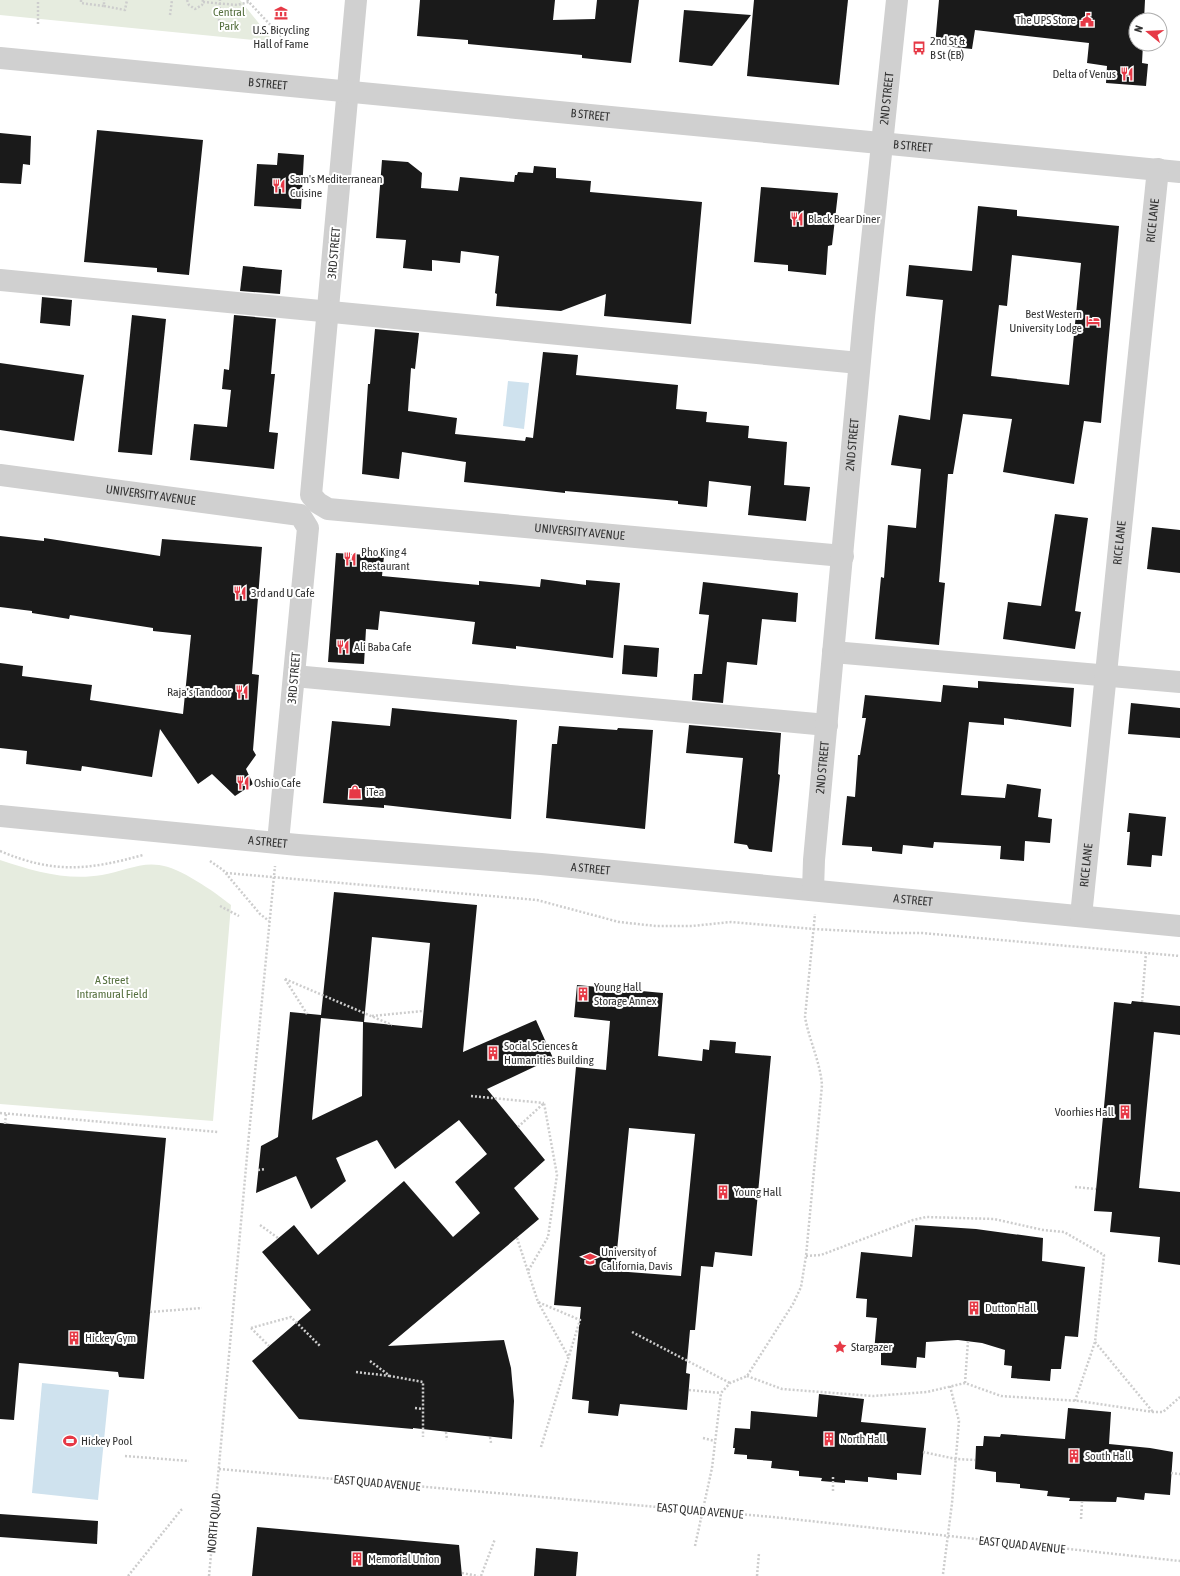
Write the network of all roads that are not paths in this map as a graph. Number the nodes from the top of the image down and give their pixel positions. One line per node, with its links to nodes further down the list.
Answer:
1 (356, 0): 4 (street, 3RD STREET)
2 (897, 0): 5 (street, 2ND STREET)
3 (0, 58): 4 (street, B STREET)
4 (348, 91): 5 (street, B STREET); 9 (street, 3RD STREET)
5 (883, 143): 6 (street, B STREET); 10 (street, 2ND STREET)
6 (1158, 170): 7 (street, B STREET); 17 (street, RICE LANE)
7 (1180, 172)
8 (0, 280): 9 (street)
9 (329, 311): 10 (street); 12 (street, 3RD STREET)
10 (859, 363): 14 (street, 2ND STREET)
11 (0, 475): 13 (street, UNIVERSITY AVENUE)
12 (318, 503): 14 (street, UNIVERSITY AVENUE)
13 (300, 515): 16 (street, 3RD STREET)
14 (843, 556): 15 (street, 2ND STREET)
15 (834, 652): 17 (street); 19 (street, 2ND STREET)
16 (294, 676): 19 (street); 21 (street, 3RD STREET)
17 (1106, 676): 18 (street); 23 (street, RICE LANE)
18 (1180, 682)
19 (827, 725): 22 (street, 2ND STREET)
20 (0, 816): 21 (street, A STREET)
21 (278, 842): 22 (street, A STREET)
22 (813, 890): 23 (street, A STREET)
23 (1081, 916): 24 (street, A STREET)
24 (1180, 926)

